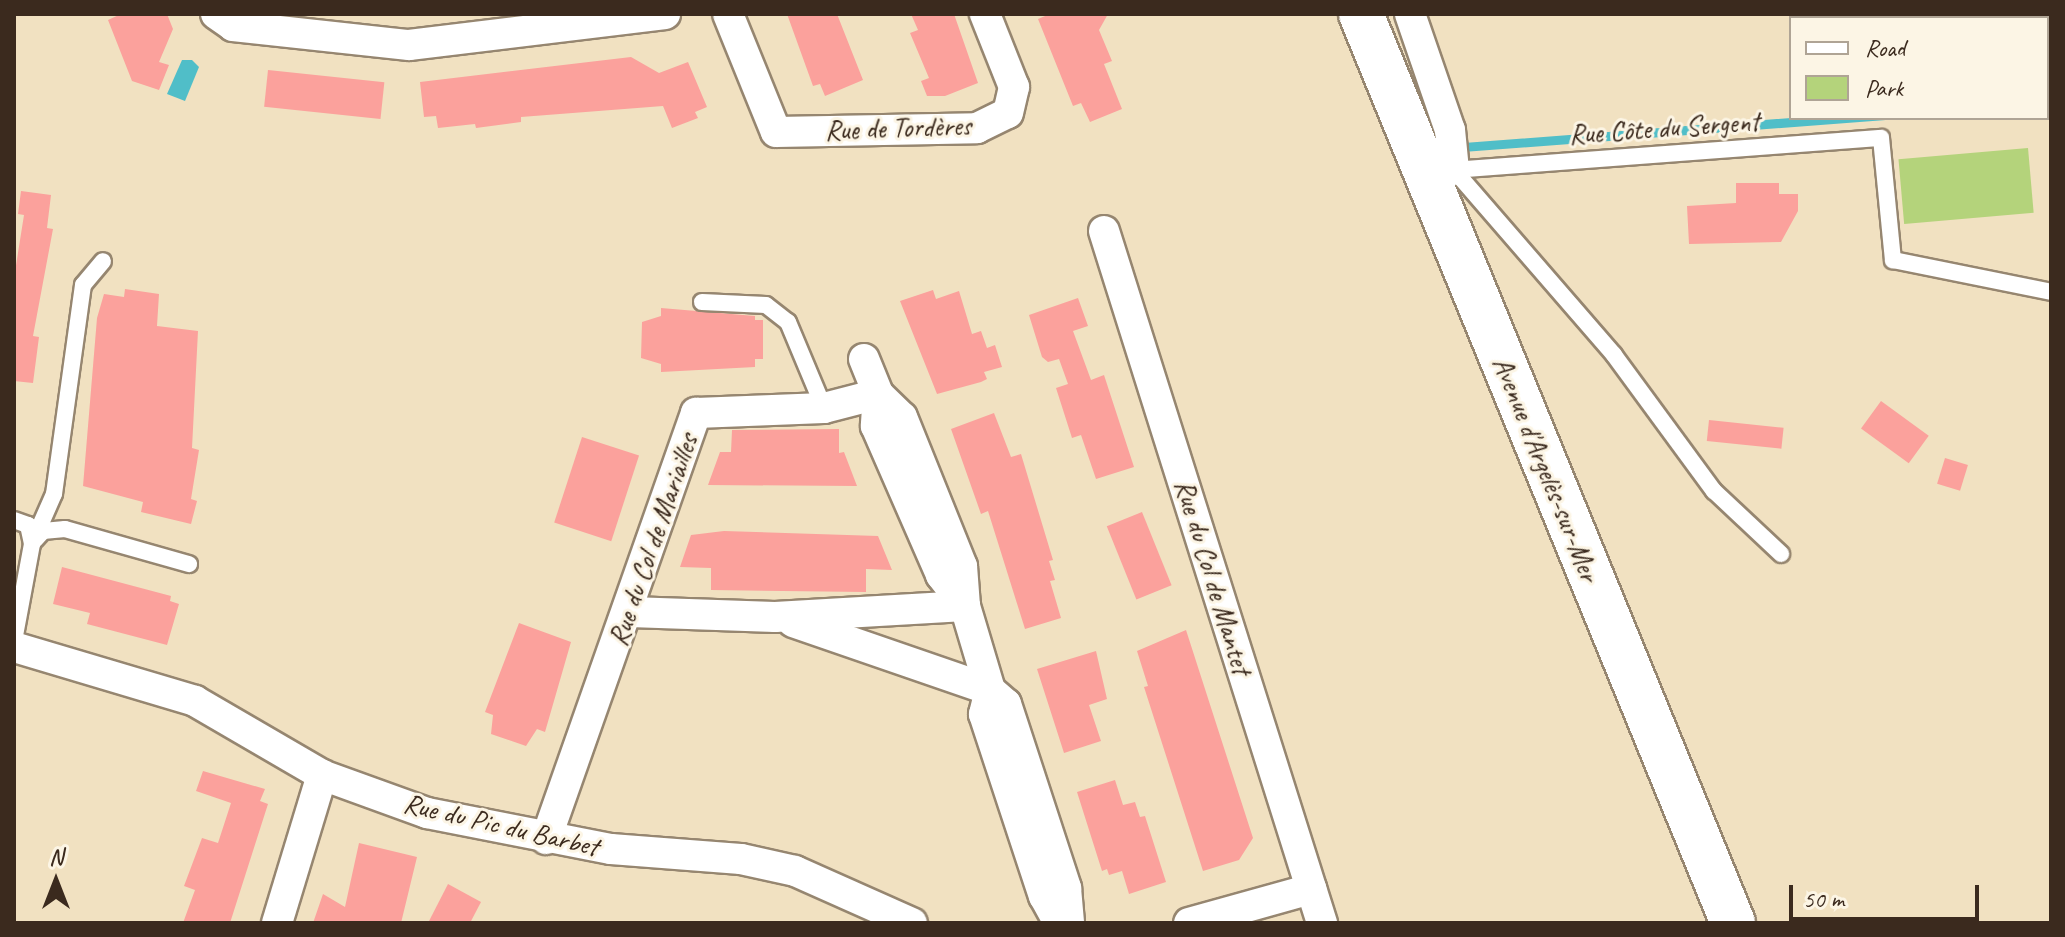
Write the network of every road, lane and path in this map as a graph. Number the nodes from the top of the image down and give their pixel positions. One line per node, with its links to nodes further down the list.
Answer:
1 (216, 14): 2 (street)
2 (665, 14)
3 (728, 14): 4 (street, Rue de Tordères)
4 (985, 14)
5 (1361, 14): 7 (main road, Avenue d'Argelès-sur-Mer)
6 (1410, 14): 7 (street)
7 (1438, 169): 10 (lane, Rue Côte du Sergent); 17 (lane); 33 (main road, Avenue d'Argelès-sur-Mer)
8 (1104, 231): 26 (street, Rue du Col de Mantet)
9 (103, 261): 16 (lane)
10 (2051, 292)
11 (702, 302): 14 (lane)
12 (864, 359): 13 (street)
13 (878, 394): 14 (street, Rue du Col de Mariailles); 19 (street)
14 (824, 408): 20 (street, Rue du Col de Mariailles)
15 (14, 520): 16 (lane)
16 (32, 544): 18 (lane); 22 (lane)
17 (1781, 554)
18 (189, 564)
19 (965, 606): 21 (street); 23 (street)
20 (630, 612): 21 (street); 25 (street, Rue du Col de Mariailles)
21 (775, 617): 23 (street)
22 (14, 644): 24 (street, Rue du Pic du Barbet)
23 (990, 690): 29 (street); 30 (street)
24 (322, 775): 25 (street, Rue du Pic du Barbet); 27 (street)
25 (546, 839): 28 (street, Rue du Pic du Barbet)
26 (1311, 889): 31 (street); 32 (street, Rue du Col de Mantet)
27 (277, 923)
28 (912, 923)
29 (1059, 923)
30 (1069, 923)
31 (1189, 923)
32 (1322, 923)
33 (1733, 923)

